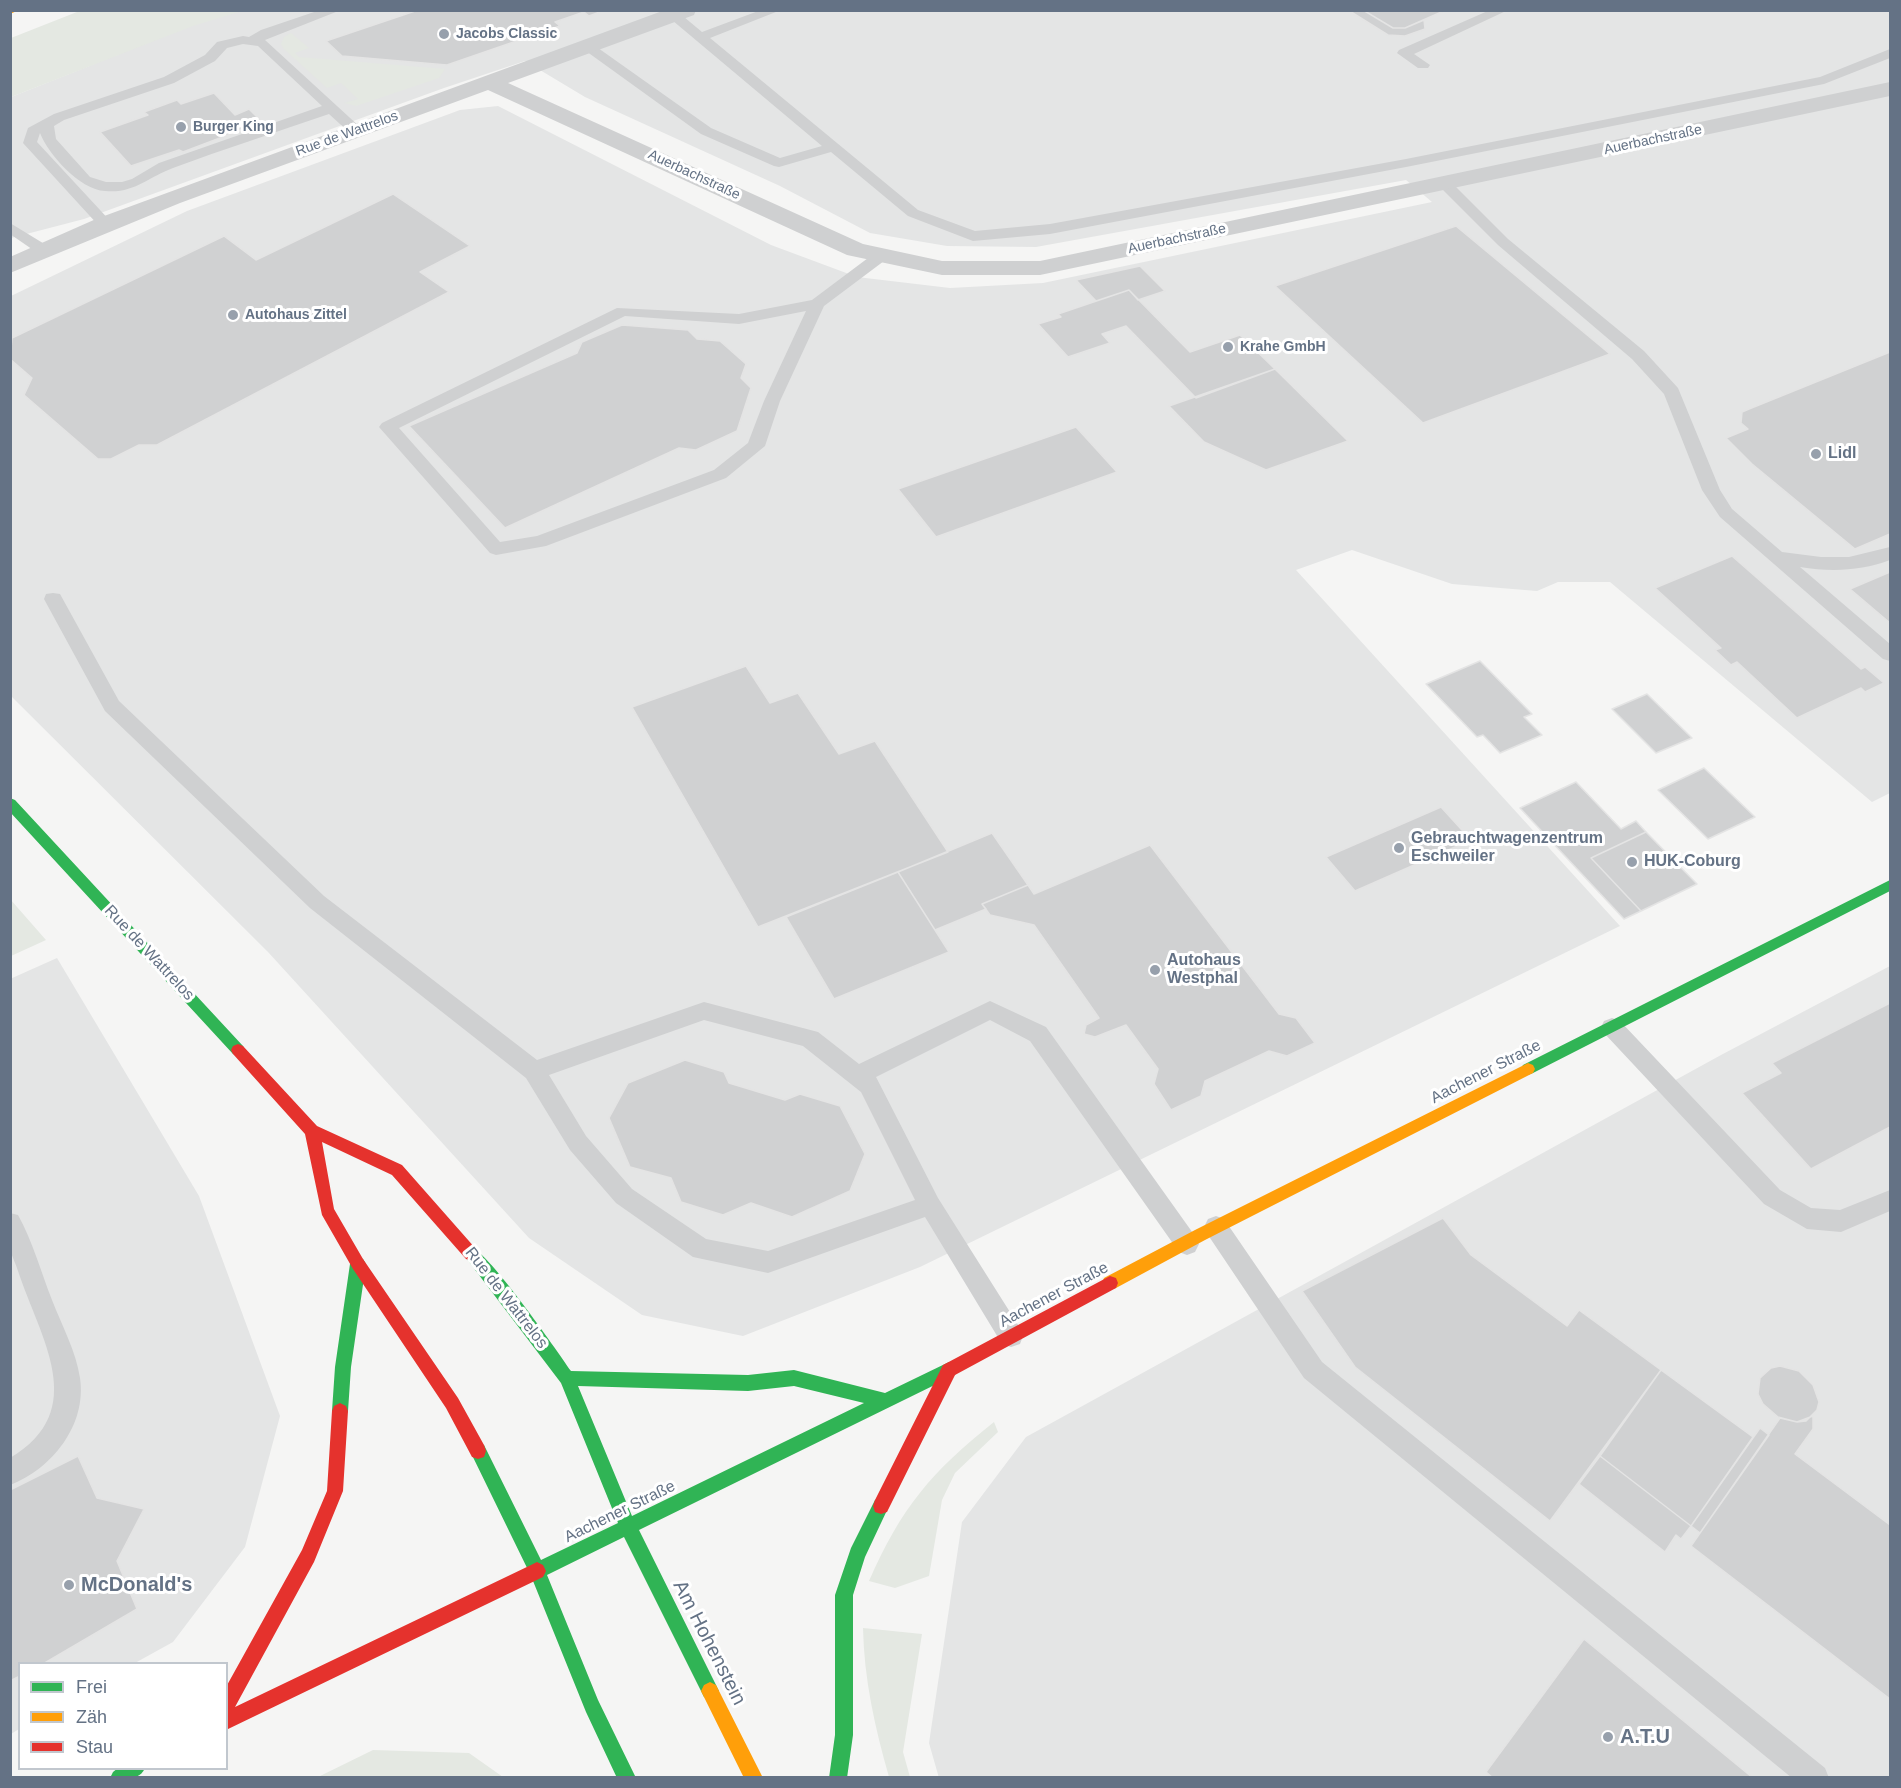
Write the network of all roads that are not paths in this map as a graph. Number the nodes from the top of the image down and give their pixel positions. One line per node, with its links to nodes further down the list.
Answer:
1 (15, 10): 5 (main road)
2 (335, 10): 8 (lane)
3 (775, 10): 7 (lane)
4 (1502, 10): 11 (lane)
5 (10, 12)
6 (679, 13): 7 (lane); 9 (street, Rue de Wattrelos)
7 (700, 37): 17 (lane)
8 (252, 41): 14 (lane); 15 (lane)
9 (586, 46): 12 (street, Rue de Wattrelos); 17 (lane)
10 (1890, 53): 17 (lane)
11 (1423, 65)
12 (489, 82): 16 (street, Rue de Wattrelos); 22 (street, Auerbachstraße)
13 (1890, 89): 18 (street, Auerbachstraße)
14 (331, 108): 15 (lane); 16 (lane)
15 (46, 124): 19 (lane)
16 (356, 131): 19 (street, Rue de Wattrelos)
17 (833, 147)
18 (1445, 184): 22 (street, Auerbachstraße); 26 (lane)
19 (105, 224): 21 (street, Rue de Wattrelos)
20 (10, 227): 21 (lane)
21 (45, 251): 23 (street, Rue de Wattrelos)
22 (882, 255): 24 (lane)
23 (10, 266)
24 (817, 304): 24 (lane)
25 (1890, 554): 26 (lane)
26 (1777, 557): 28 (lane)
27 (53, 599): 32 (lane)
28 (1890, 654)
29 (10, 803): 34 (main road, Rue de Wattrelos)
30 (1890, 885): 31 (main road, Aachener Straße)
31 (1612, 1027): 35 (lane); 38 (main road, Aachener Straße)
32 (534, 1071): 33 (lane); 36 (lane)
33 (857, 1076): 36 (lane); 39 (lane)
34 (312, 1131): 40 (main road); 43 (main road, Rue de Wattrelos)
35 (1890, 1200)
36 (930, 1205): 41 (lane)
37 (10, 1223): 45 (lane)
38 (1216, 1227): 39 (main road, Aachener Straße); 55 (lane)
39 (1187, 1244): 41 (main road, Aachener Straße)
40 (358, 1264): 47 (main road); 48 (main road)
41 (1011, 1336): 42 (main road, Aachener Straße)
42 (949, 1370): 44 (main road, Aachener Straße); 54 (main road)
43 (567, 1378): 44 (main road); 46 (main road, Rue de Wattrelos)
44 (885, 1401): 46 (main road, Aachener Straße)
45 (10, 1473)
46 (628, 1527): 47 (main road, Aachener Straße); 53 (main road, Am Hohenstein)
47 (537, 1570): 49 (main road, Aachener Straße); 52 (main road)
48 (228, 1702)
49 (228, 1720)
50 (133, 1770): 51 (main road)
51 (119, 1778)
52 (627, 1778)
53 (754, 1778)
54 (838, 1778)
55 (1815, 1778)

